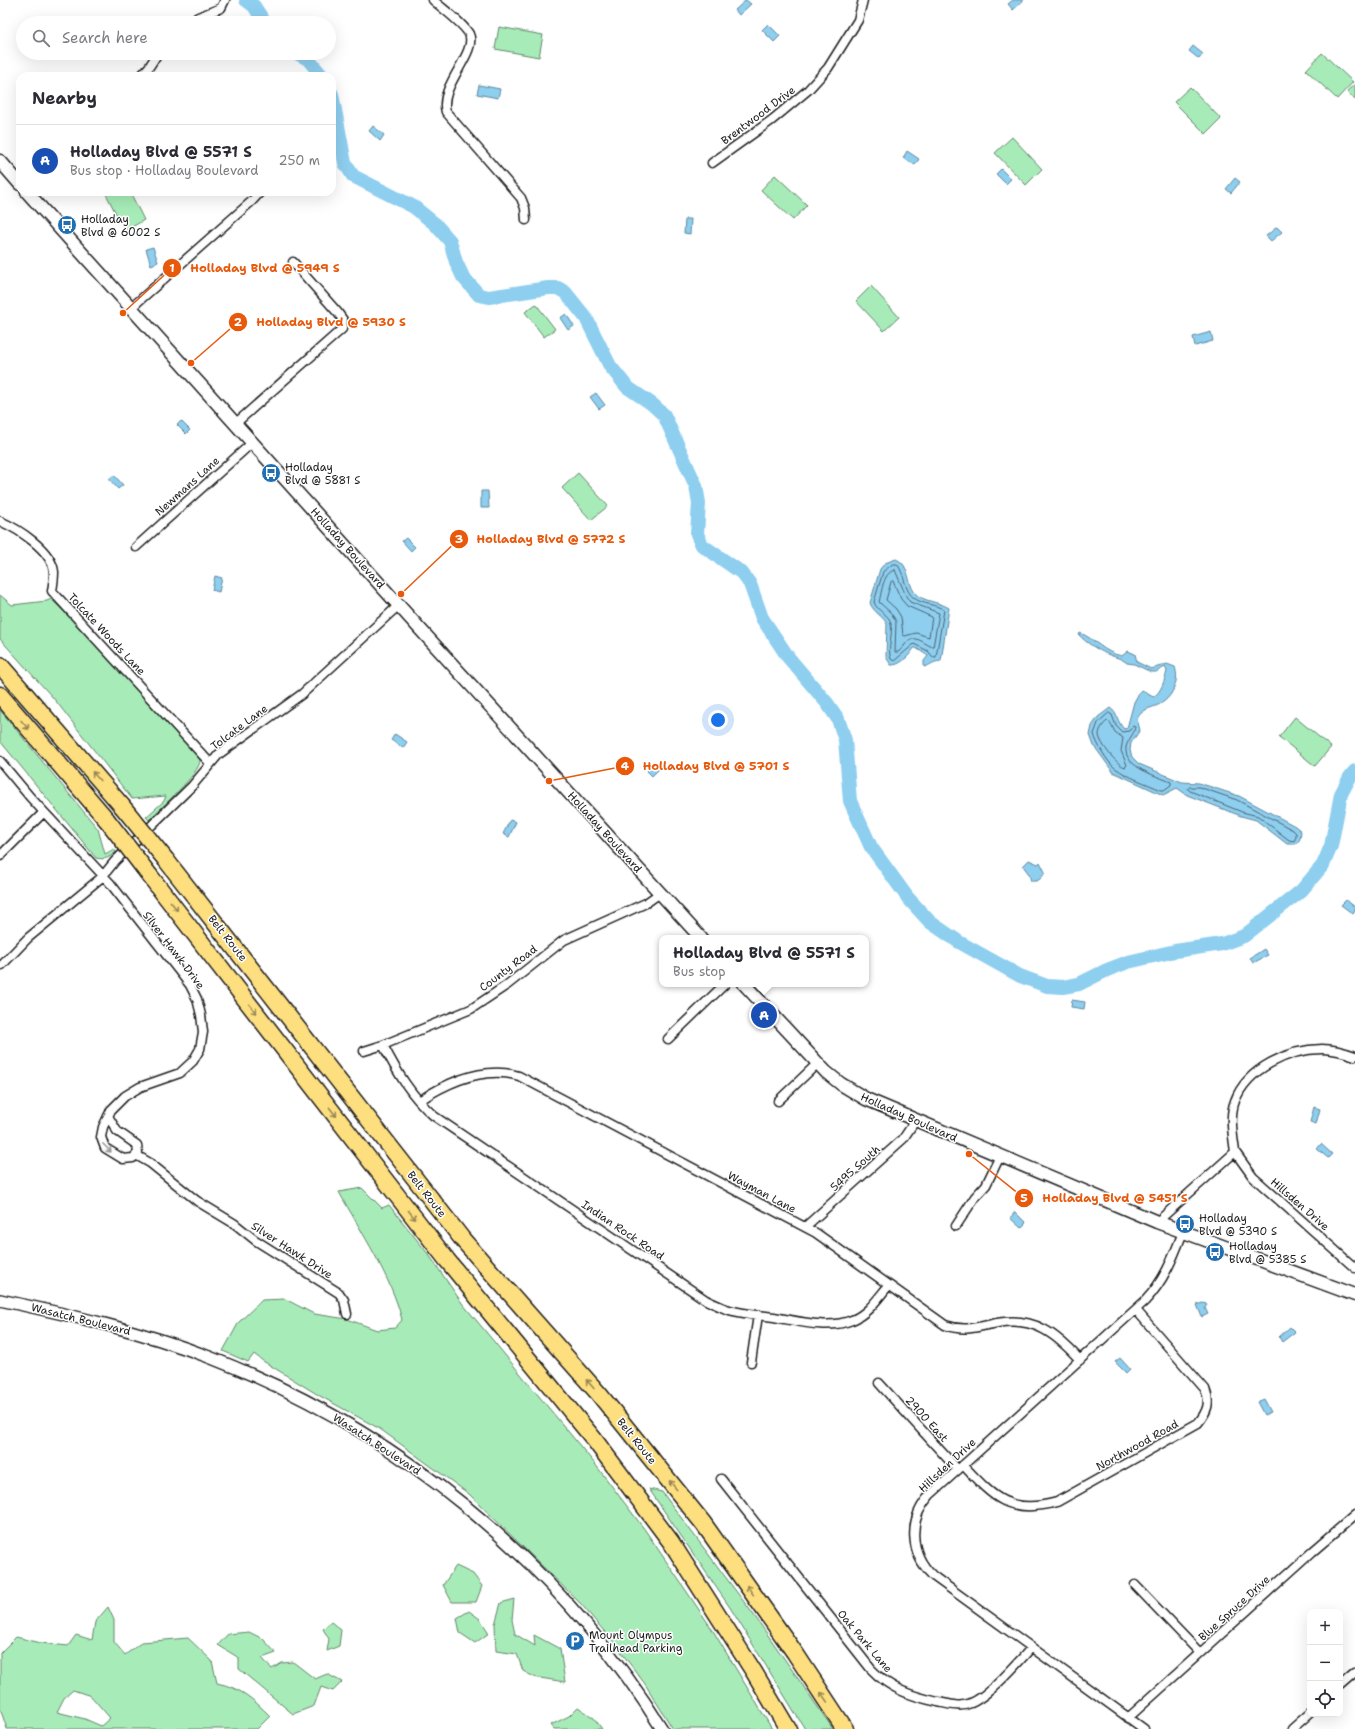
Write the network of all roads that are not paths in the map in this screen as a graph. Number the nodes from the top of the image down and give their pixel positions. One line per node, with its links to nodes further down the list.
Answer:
1 (225, 0): 4 (street)
2 (433, 0): 12 (street)
3 (863, 0): 8 (street, Brentwood Drive)
4 (201, 16)
5 (154, 60): 6 (street)
6 (144, 72)
7 (0, 161): 9 (main road)
8 (712, 163)
9 (16, 179)
10 (32, 196): 14 (main road, Holladay Boulevard)
11 (256, 196): 14 (street)
12 (526, 220)
13 (293, 262): 15 (street)
14 (132, 307): 15 (main road, Holladay Boulevard)
15 (236, 423): 16 (main road, Holladay Boulevard)
16 (253, 442): 18 (street, Newmans Lane); 19 (main road, Holladay Boulevard)
17 (0, 521): 23 (street, Tolcate Woods Lane)
18 (136, 547)
19 (399, 605): 23 (street, Tolcate Lane); 27 (main road, Holladay Boulevard)
20 (0, 665): 70 (highway, Belt Route, one-way to 20, bridge)
21 (0, 696): 69 (highway, one-way to 69, bridge)
22 (0, 762): 24 (street)
23 (210, 763): 26 (street, Tolcate Lane)
24 (44, 812): 25 (street); 26 (street)
25 (0, 856)
26 (102, 876): 29 (street, Tolcate Lane); 39 (street, Silver Hawk Drive)
27 (660, 893): 28 (main road, Holladay Boulevard); 33 (street, County Road)
28 (698, 935)
29 (2, 965)
30 (722, 987): 32 (street)
31 (747, 987): 36 (main road, Holladay Boulevard)
32 (668, 1039)
33 (383, 1045): 34 (street, County Road); 37 (street, Indian Rock Road)
34 (364, 1051)
35 (1355, 1056): 41 (street)
36 (818, 1063): 38 (street); 40 (main road, Holladay Boulevard)
37 (419, 1101): 46 (street, Wayman Lane); 54 (street, Indian Rock Road)
38 (778, 1101)
39 (108, 1116): 42 (street); 42 (street, Silver Hawk Drive, one-way to 42)
40 (915, 1121): 43 (main road, Holladay Boulevard); 46 (street, 5495 South)
41 (1235, 1152): 44 (street); 48 (street, Hillsden Drive)
42 (136, 1155): 53 (street, Silver Hawk Drive)
43 (1000, 1156): 44 (main road, Holladay Boulevard); 45 (street)
44 (1156, 1222): 47 (main road, Holladay Boulevard)
45 (956, 1226)
46 (805, 1227): 49 (street, Wayman Lane)
47 (1183, 1232): 50 (main road, Holladay Boulevard); 52 (street, Hillsden Drive)
48 (1355, 1268)
49 (889, 1285): 54 (street, Indian Rock Road); 55 (street, Wayman Lane)
50 (1355, 1295)
51 (0, 1300): 68 (street, Wasatch Boulevard)
52 (1136, 1310): 55 (street, Hillsden Drive); 58 (street, Northwood Road)
53 (347, 1314)
54 (758, 1315): 56 (street)
55 (1080, 1360): 58 (street, Hillsden Drive)
56 (751, 1362)
57 (879, 1384): 58 (street, 2900 East)
58 (961, 1468): 62 (street, Hillsden Drive)
59 (721, 1479): 62 (street, Oak Park Lane)
60 (1355, 1515): 63 (street, Blue Spruce Drive)
61 (1135, 1585): 63 (street)
62 (1031, 1648): 67 (street, Hillsden Drive)
63 (1200, 1653): 67 (street, Blue Spruce Drive)
64 (1355, 1673): 65 (street)
65 (1343, 1683)
66 (1307, 1716): 72 (street)
67 (1128, 1718): 71 (street, Hillsden Drive)
68 (662, 1729)
69 (788, 1729)
70 (845, 1729)
71 (1144, 1729)
72 (1292, 1729)

